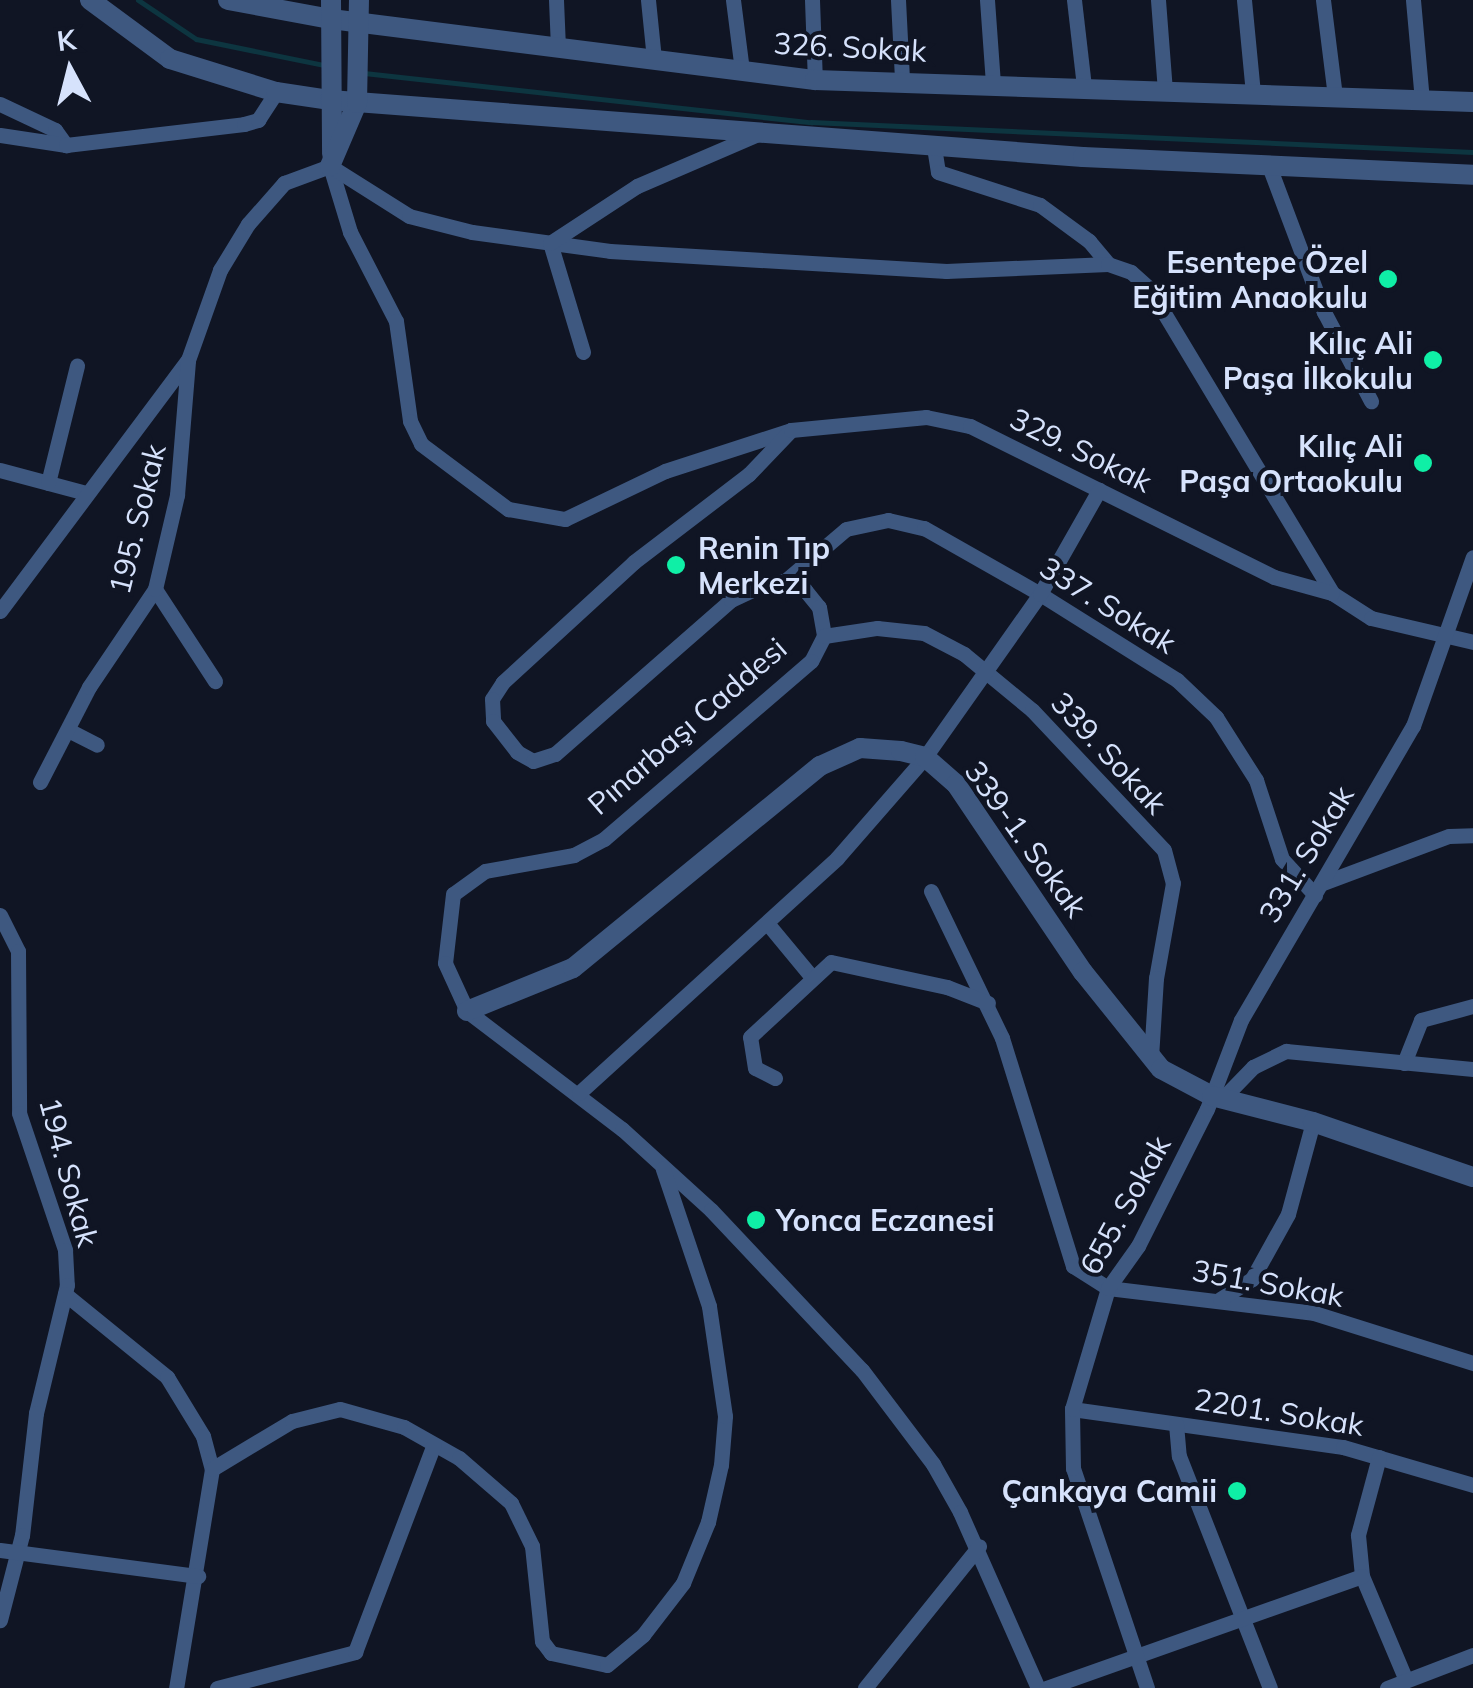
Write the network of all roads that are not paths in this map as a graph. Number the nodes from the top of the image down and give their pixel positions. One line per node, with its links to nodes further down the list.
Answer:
1 (90, 0): 24 (street)
2 (228, 0): 14 (street, 326. Sokak)
3 (556, 0): 16 (street)
4 (648, 0): 17 (street)
5 (734, 0): 18 (street)
6 (812, 0): 19 (street)
7 (898, 0): 20 (street)
8 (986, 0): 21 (street)
9 (1074, 0): 22 (street)
10 (1158, 0): 23 (street)
11 (1244, 0): 25 (street)
12 (1323, 0): 26 (street)
13 (1413, 0): 28 (street)
14 (331, 10): 15 (street, 326. Sokak); 27 (street)
15 (359, 11): 16 (street, 326. Sokak); 30 (street)
16 (558, 47): 17 (street, 326. Sokak)
17 (654, 59): 18 (street, 326. Sokak)
18 (742, 70): 19 (street, 326. Sokak)
19 (815, 80): 20 (street, 326. Sokak)
20 (902, 80): 21 (street, 326. Sokak)
21 (993, 83): 22 (street, 326. Sokak)
22 (1084, 87): 23 (street, 326. Sokak)
23 (1165, 91): 25 (street, 326. Sokak)
24 (276, 92): 27 (street); 34 (street)
25 (1253, 94): 26 (street, 326. Sokak)
26 (1335, 96): 28 (street, 326. Sokak)
27 (330, 100): 30 (street); 36 (street)
28 (1422, 100): 29 (street, 326. Sokak)
29 (1473, 102)
30 (358, 103): 32 (street); 36 (street)
31 (0, 104): 34 (street)
32 (758, 134): 35 (street); 39 (street)
33 (0, 135): 34 (street)
34 (66, 145)
35 (934, 147): 37 (street); 40 (street)
36 (330, 166): 39 (street); 42 (street); 45 (street)
37 (1269, 166): 38 (street); 44 (street)
38 (1473, 175)
39 (550, 243): 40 (street); 41 (street)
40 (1108, 264): 53 (street)
41 (583, 352)
42 (188, 360): 49 (street); 52 (street, 195. Sokak)
43 (77, 366): 47 (street)
44 (1371, 402)
45 (792, 430): 48 (street, 329. Sokak); 51 (street, Pınarbaşı Caddesi)
46 (0, 470): 47 (street)
47 (48, 483): 49 (street)
48 (1099, 490): 53 (street, 329. Sokak); 54 (street)
49 (86, 493): 55 (street)
50 (1473, 557): 57 (street, 331. Sokak)
51 (785, 581): 54 (street, 337. Sokak); 56 (street, Pınarbaşı Caddesi)
52 (155, 589): 60 (street); 61 (street, 195. Sokak)
53 (1332, 593): 57 (street)
54 (1040, 594): 59 (street); 66 (street, 337. Sokak)
55 (1, 608)
56 (824, 636): 59 (street, 339. Sokak); 73 (street, Pınarbaşı Caddesi)
57 (1440, 636): 58 (street); 66 (street, 331. Sokak)
58 (1473, 642)
59 (986, 672): 63 (street); 74 (street, 339. Sokak)
60 (215, 681)
61 (70, 731): 62 (street); 64 (street, 195. Sokak)
62 (97, 745)
63 (925, 757): 69 (street); 73 (street, 339-1. Sokak); 74 (street, 339-1. Sokak)
64 (40, 782)
65 (1473, 835): 66 (street)
66 (1318, 889): 79 (street, 331. Sokak)
67 (931, 890): 71 (street)
68 (0, 915): 84 (street, 194. Sokak)
69 (767, 923): 70 (street); 78 (street)
70 (811, 976): 71 (street); 77 (street)
71 (988, 1004): 83 (street)
72 (1473, 1006): 75 (street)
73 (467, 1011): 78 (street, Pınarbaşı Caddesi)
74 (1151, 1058): 79 (street, 339-1. Sokak)
75 (1404, 1063): 76 (street); 79 (street)
76 (1473, 1069)
77 (775, 1078)
78 (579, 1093): 81 (street, Pınarbaşı Caddesi)
79 (1217, 1098): 80 (street, 339-1. Sokak); 83 (street, 655. Sokak)
80 (1313, 1122): 82 (street, 339-1. Sokak); 85 (street)
81 (662, 1169): 89 (street); 93 (street, Pınarbaşı Caddesi)
82 (1473, 1177)
83 (1108, 1288): 85 (street, 351. Sokak); 87 (street, 655. Sokak)
84 (65, 1294): 91 (street); 94 (street, 194. Sokak)
85 (1220, 1299): 86 (street, 351. Sokak)
86 (1473, 1364)
87 (1072, 1409): 88 (street, 2201. Sokak); 100 (street, 655. Sokak)
88 (1176, 1424): 90 (street, 2201. Sokak); 97 (street)
89 (434, 1444): 91 (street); 103 (street)
90 (1379, 1457): 92 (street, 2201. Sokak); 96 (street)
91 (212, 1469): 95 (street)
92 (1473, 1484)
93 (979, 1546): 104 (street); 105 (street, Pınarbaşı Caddesi)
94 (8, 1551): 95 (street); 98 (street, 194. Sokak)
95 (198, 1576): 102 (street)
96 (1362, 1576): 97 (street); 101 (street)
97 (1243, 1619): 100 (street); 108 (street)
98 (0, 1620)
99 (1473, 1655): 101 (street)
100 (1136, 1657): 106 (street); 107 (street, 655. Sokak)
101 (1406, 1680): 109 (street)
102 (176, 1688)
103 (217, 1688)
104 (865, 1688)
105 (1038, 1688)
106 (1046, 1688)
107 (1147, 1688)
108 (1270, 1688)
109 (1387, 1688)

